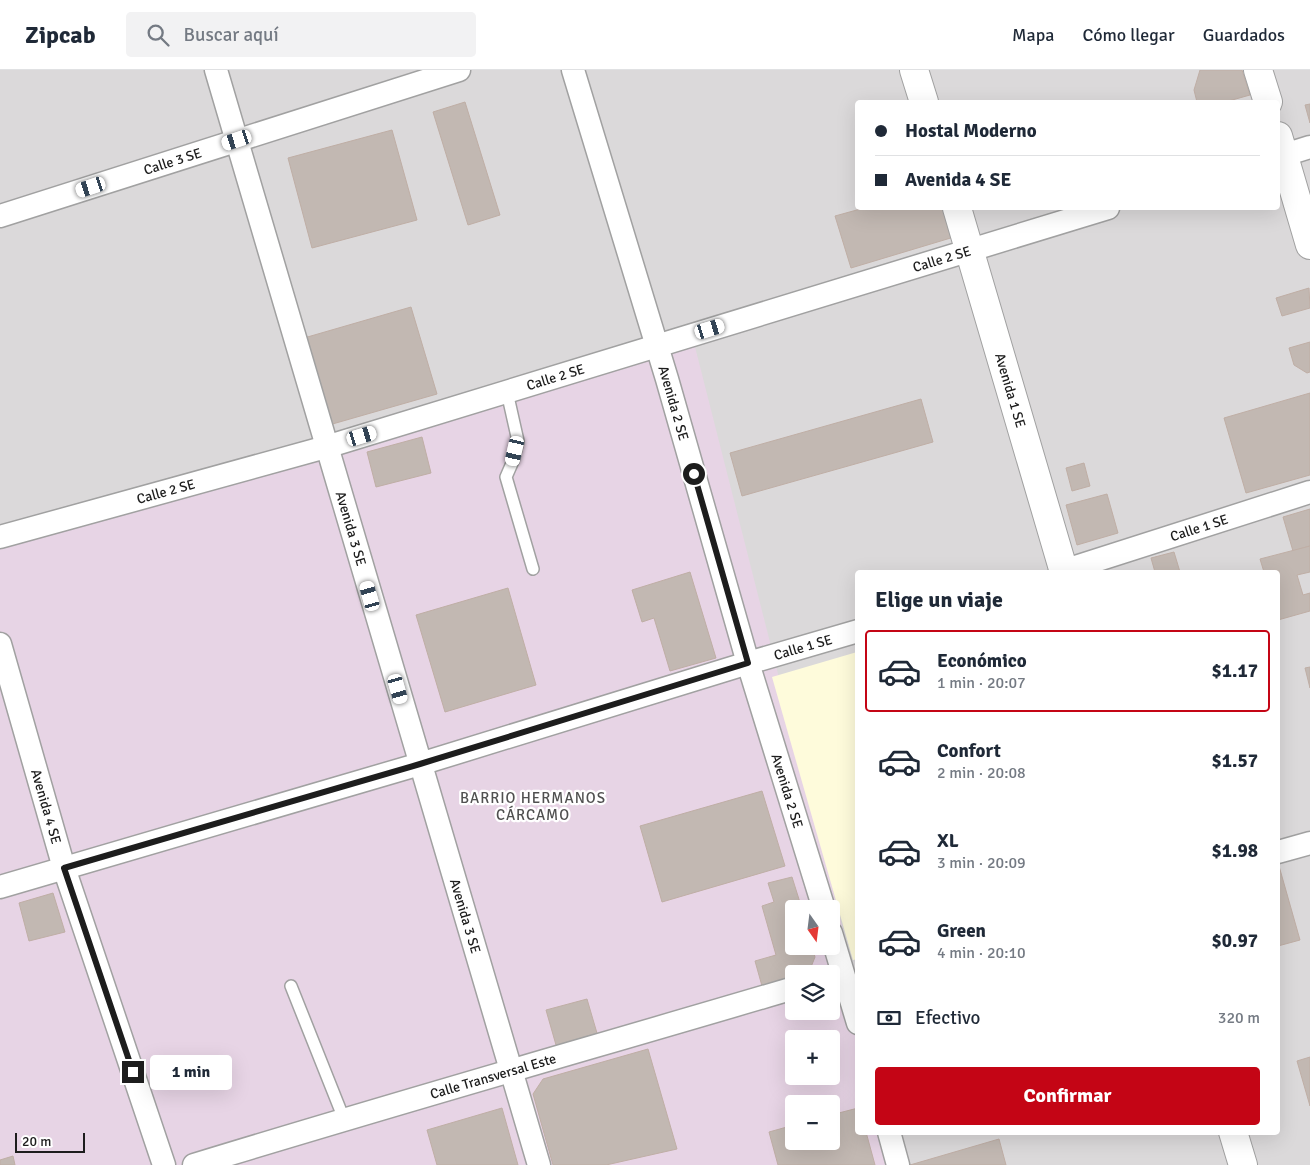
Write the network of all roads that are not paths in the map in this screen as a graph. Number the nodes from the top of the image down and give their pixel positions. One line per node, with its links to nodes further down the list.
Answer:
1 (216, 70): 8 (street, Avenida 3 SE)
2 (460, 70): 8 (street, Calle 3 SE)
3 (573, 70): 17 (street, Avenida 2 SE)
4 (914, 70): 6 (street)
5 (1258, 70): 7 (street)
6 (923, 100)
7 (1267, 100)
8 (237, 140): 14 (street, Calle 3 SE); 19 (street, Avenida 3 SE)
9 (1310, 147): 10 (street)
10 (1280, 149)
11 (1280, 152): 15 (street)
12 (958, 210): 16 (street, Avenida 1 SE)
13 (1101, 210): 16 (street, Calle 2 SE)
14 (0, 216)
15 (1310, 245)
16 (970, 249): 17 (street, Calle 2 SE); 23 (street, Avenida 1 SE)
17 (656, 346): 18 (street, Calle 2 SE); 27 (street, Avenida 2 SE)
18 (507, 392): 19 (street, Calle 2 SE); 22 (lane)
19 (326, 446): 21 (street, Calle 2 SE); 28 (street, Avenida 3 SE)
20 (1310, 492): 24 (street, Calle 1 SE)
21 (0, 537)
22 (533, 569)
23 (1061, 570)
24 (1068, 570)
25 (855, 632): 27 (street, Calle 1 SE)
26 (0, 644): 31 (street, Avenida 4 SE)
27 (748, 663): 28 (street, Calle 1 SE); 33 (street, Avenida 2 SE)
28 (420, 764): 31 (street, Calle 1 SE); 39 (street, Avenida 3 SE)
29 (1310, 843): 30 (street)
30 (1280, 851)
31 (64, 868): 32 (street, Calle 1 SE); 43 (street, Avenida 4 SE)
32 (0, 887)
33 (821, 900)
34 (838, 955): 35 (street)
35 (844, 973): 38 (street)
36 (291, 986): 40 (lane)
37 (785, 991): 39 (street, Calle Transversal Este)
38 (855, 1012)
39 (512, 1072): 40 (street, Calle Transversal Este); 45 (street, Avenida 3 SE)
40 (344, 1119): 44 (street, Calle Transversal Este)
41 (890, 1135): 46 (street)
42 (1234, 1135): 47 (street)
43 (164, 1165)
44 (194, 1165)
45 (539, 1165)
46 (898, 1165)
47 (1243, 1165)

